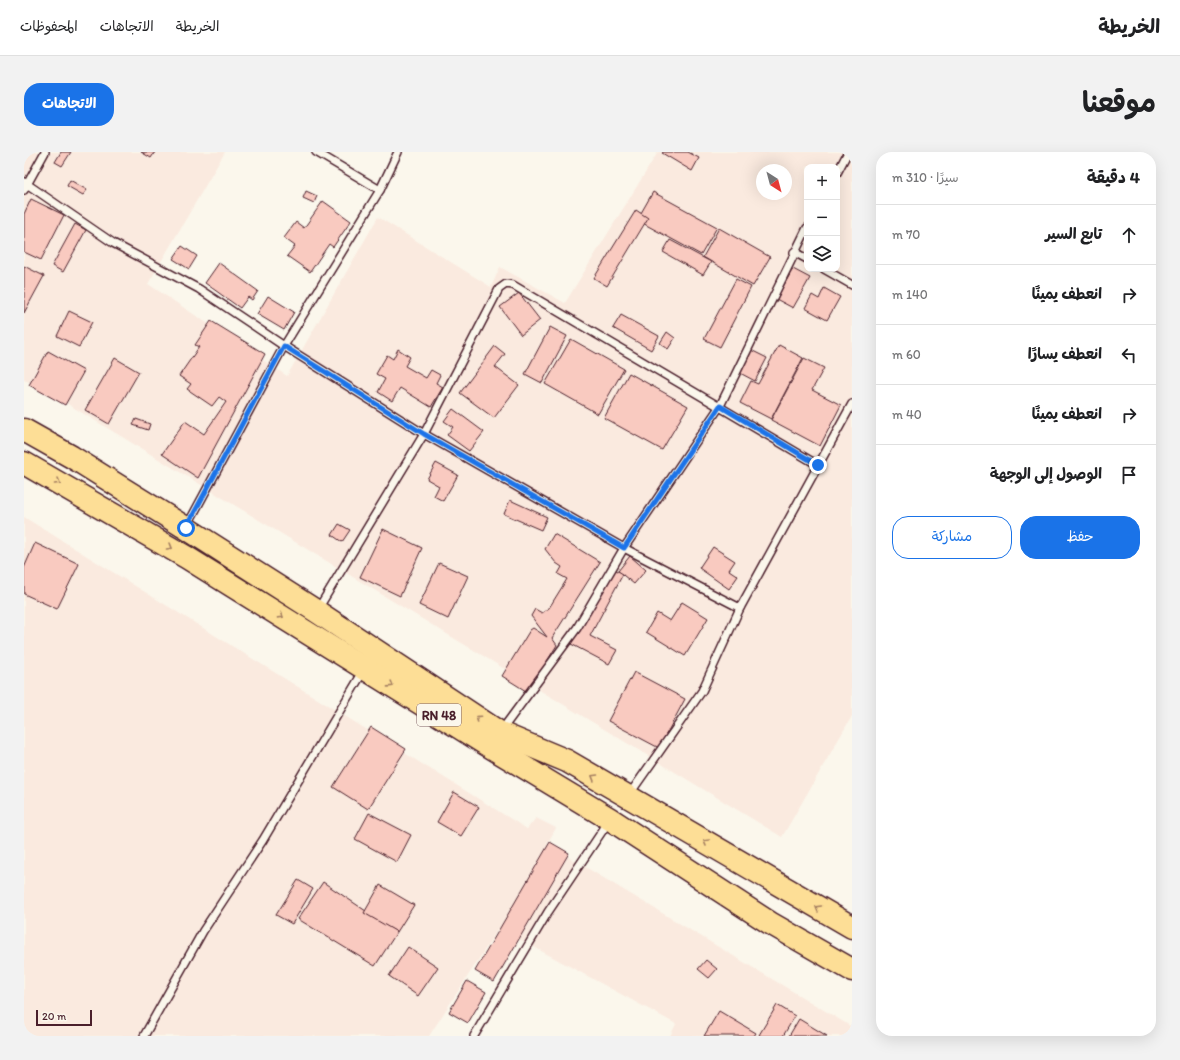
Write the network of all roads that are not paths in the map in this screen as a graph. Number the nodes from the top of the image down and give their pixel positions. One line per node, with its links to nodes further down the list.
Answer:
1 (45, 152): 6 (lane)
2 (316, 152): 7 (lane)
3 (398, 152): 7 (lane)
4 (848, 152): 5 (lane)
5 (840, 167)
6 (25, 185): 13 (lane)
7 (380, 190): 13 (lane)
8 (804, 234): 9 (lane)
9 (794, 252): 10 (lane); 15 (lane)
10 (804, 257)
11 (829, 272): 12 (lane)
12 (852, 285)
13 (284, 346): 17 (lane); 20 (lane)
14 (852, 404): 19 (lane)
15 (720, 406): 17 (lane); 19 (lane); 21 (lane)
16 (24, 430): 20 (highway, RN 48)
17 (424, 434): 21 (lane); 23 (lane)
18 (24, 463): 24 (highway, RN 48, one-way to 24)
19 (818, 465): 22 (lane)
20 (186, 528): 23 (highway, RN 48)
21 (624, 548): 22 (lane); 25 (lane)
22 (740, 608): 26 (lane)
23 (316, 611): 25 (highway, RN 48, one-way to 23)
24 (365, 668): 27 (highway, RN 48, one-way to 27); 30 (lane)
25 (500, 733): 26 (highway, RN 48, one-way to 25)
26 (627, 797): 28 (highway, RN 48, one-way to 26)
27 (610, 819): 29 (highway, RN 48); 31 (lane)
28 (852, 927)
29 (852, 970)
30 (144, 1036)
31 (474, 1036)

